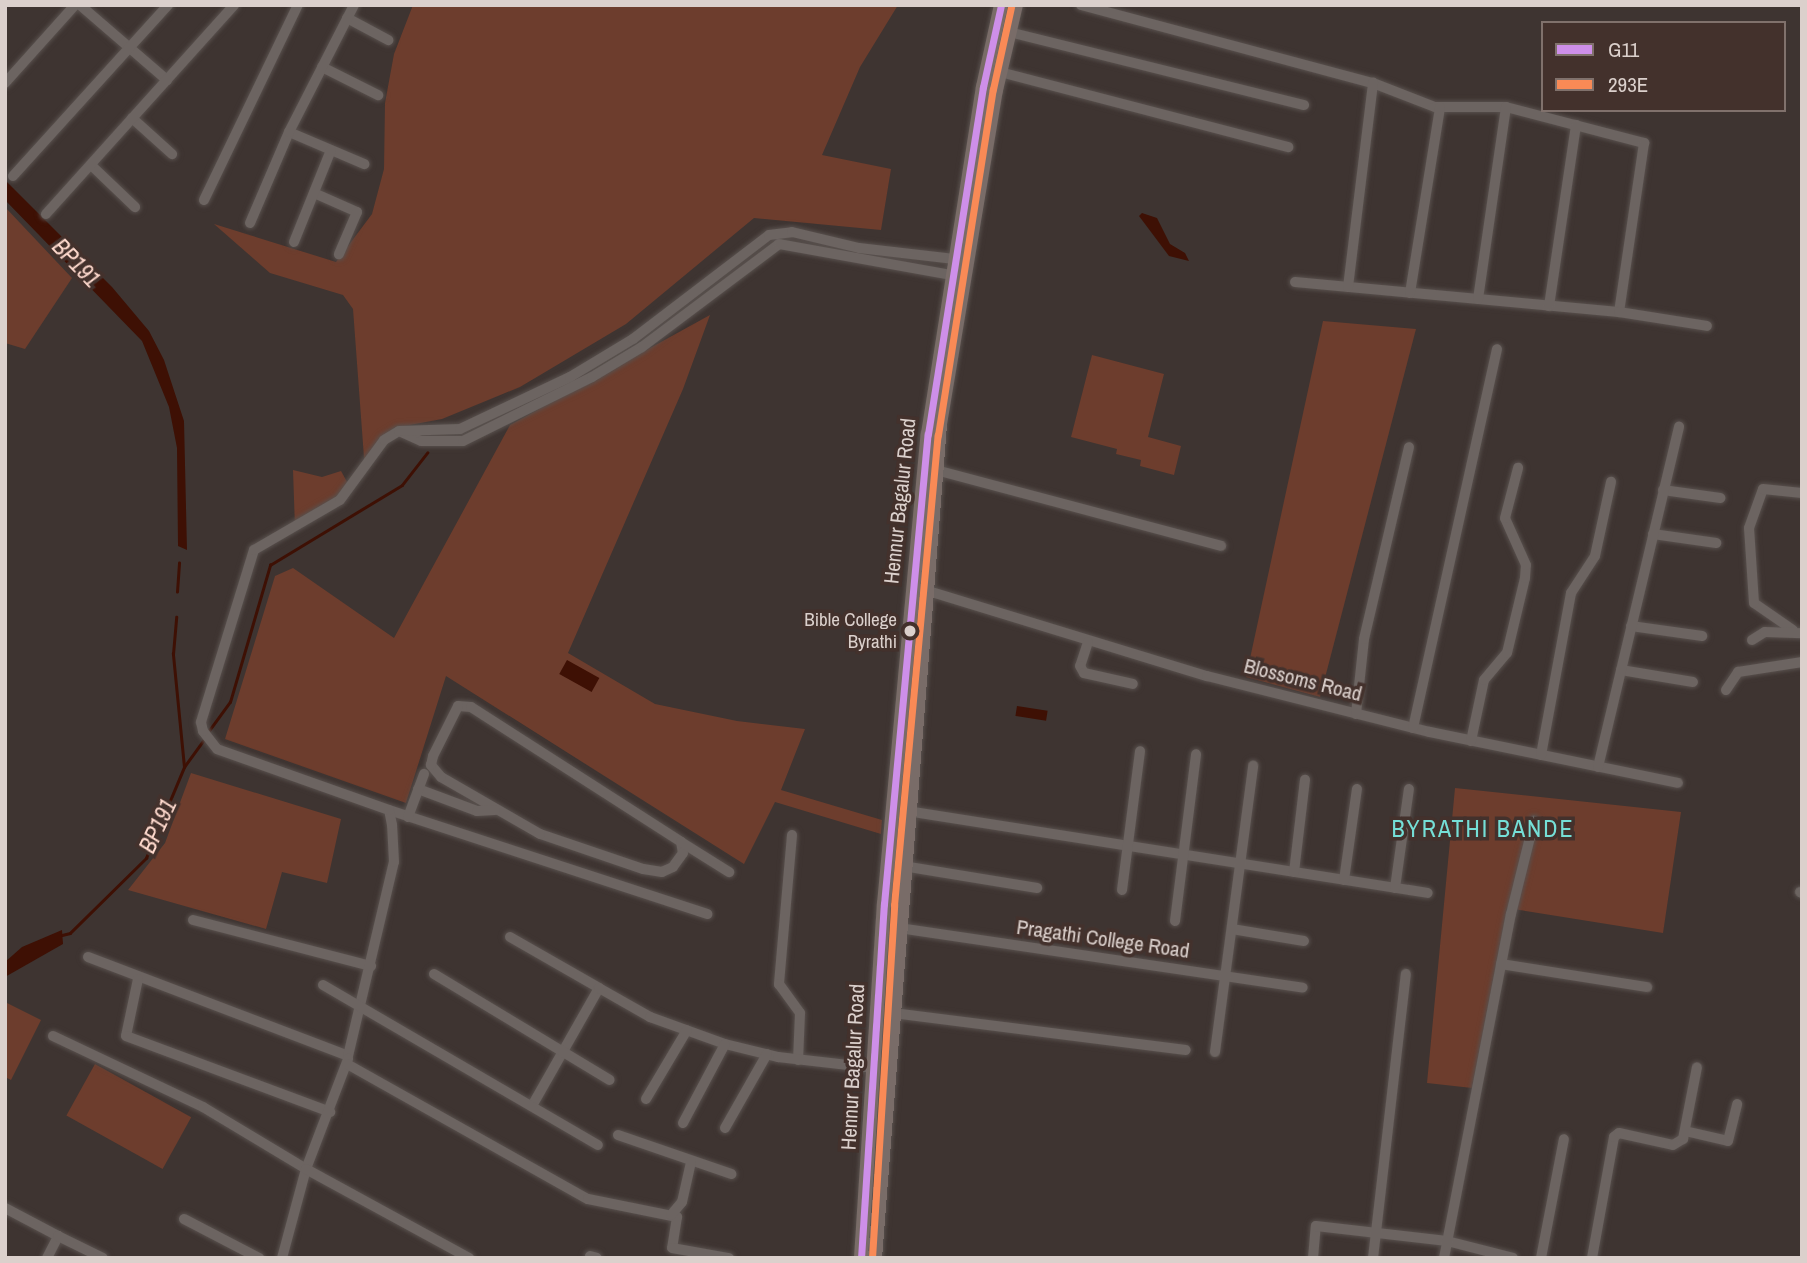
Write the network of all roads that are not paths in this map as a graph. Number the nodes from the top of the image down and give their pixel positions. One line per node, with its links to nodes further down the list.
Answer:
1 (75, 5): 17 (street)
2 (80, 5): 13 (street)
3 (168, 5): 13 (street)
4 (234, 5): 16 (street)
5 (298, 5): 34 (street)
6 (354, 5): 10 (street)
7 (1002, 5): 19 (main road, Hennur Bagalur Road)
8 (1016, 5): 11 (main road, Hennur Bagalur Road)
9 (1081, 5): 18 (street)
10 (347, 18): 12 (street); 14 (street)
11 (1009, 32): 15 (main road, Hennur Bagalur Road); 21 (street)
12 (388, 40)
13 (131, 47): 16 (street); 32 (street)
14 (322, 67): 20 (street); 26 (street)
15 (1000, 72): 19 (main road, Hennur Bagalur Road); 27 (street)
16 (167, 80): 24 (street)
17 (5, 83)
18 (1373, 83): 22 (street); 45 (street)
19 (989, 88): 40 (main road, Hennur Bagalur Road); 56 (main road, Hennur Bagalur Road)
20 (378, 95)
21 (1304, 105)
22 (1440, 107): 23 (street); 46 (street)
23 (1506, 107): 25 (street); 47 (street)
24 (132, 118): 29 (street); 30 (street)
25 (1576, 125): 48 (street); 49 (street)
26 (289, 132): 28 (street); 37 (street)
27 (1288, 147)
28 (331, 150): 31 (street); 33 (street)
29 (173, 154)
30 (91, 164): 35 (street); 36 (street)
31 (364, 164)
32 (13, 176)
33 (314, 193): 38 (street); 39 (street)
34 (204, 200)
35 (135, 208)
36 (47, 214)
37 (250, 223)
38 (294, 242)
39 (339, 254)
40 (954, 259): 41 (street); 43 (main road, Hennur Bagalur Road)
41 (735, 260): 42 (street); 53 (street)
42 (742, 271): 43 (street); 53 (street)
43 (951, 275): 64 (main road, Hennur Bagalur Road)
44 (1295, 282): 45 (street)
45 (1348, 287): 46 (street)
46 (1410, 293): 47 (street)
47 (1478, 299): 48 (street)
48 (1549, 306): 49 (street)
49 (1619, 312): 50 (street)
50 (1707, 326)
51 (1497, 349): 77 (street)
52 (1679, 427): 58 (street)
53 (399, 431): 90 (street)
54 (1409, 447): 76 (street)
55 (1518, 468): 78 (street)
56 (936, 470): 63 (street); 64 (main road, Hennur Bagalur Road)
57 (1611, 482): 81 (street)
58 (1663, 489): 60 (street); 61 (street)
59 (1802, 493): 67 (street)
60 (1720, 498)
61 (1653, 534): 62 (street); 66 (street)
62 (1716, 543)
63 (1221, 547)
64 (921, 555): 65 (main road, Hennur Bagalur Road); 140 (main road, Hennur Bagalur Road)
65 (925, 590): 70 (street, Blossoms Road); 92 (main road, Hennur Bagalur Road)
66 (1631, 626): 68 (street); 72 (street)
67 (1797, 631): 69 (street)
68 (1702, 636)
69 (1752, 640)
70 (1088, 642): 74 (street); 76 (street, Blossoms Road)
71 (1802, 662): 75 (street)
72 (1621, 670): 73 (street); 83 (street)
73 (1693, 682)
74 (1133, 684)
75 (1726, 690)
76 (1356, 714): 77 (street, Blossoms Road)
77 (1413, 728): 78 (street, Blossoms Road)
78 (1471, 741): 81 (street, Blossoms Road)
79 (1140, 751): 98 (street)
80 (1196, 754): 99 (street)
81 (1541, 755): 83 (street, Blossoms Road)
82 (1253, 765): 101 (street)
83 (1598, 767): 86 (street, Blossoms Road)
84 (424, 774): 87 (street)
85 (1305, 780): 104 (street)
86 (1678, 783)
87 (418, 789): 91 (street); 93 (street)
88 (1357, 789): 105 (street)
89 (1409, 789): 107 (street)
90 (388, 810): 93 (street); 119 (street)
91 (498, 810): 95 (street); 97 (street)
92 (907, 811): 98 (street); 102 (main road, Hennur Bagalur Road)
93 (408, 817): 100 (street)
94 (1534, 821): 118 (street)
95 (540, 834): 97 (street); 100 (street)
96 (792, 835): 138 (street)
97 (681, 842): 103 (street)
98 (1128, 846): 99 (street); 108 (street)
99 (1186, 855): 101 (street); 112 (street)
100 (531, 857): 110 (street)
101 (1240, 864): 104 (street); 114 (street)
102 (903, 866): 106 (street); 113 (main road, Hennur Bagalur Road)
103 (729, 872)
104 (1294, 872): 105 (street)
105 (1344, 880): 107 (street)
106 (1037, 888)
107 (1395, 888): 109 (street)
108 (1122, 890)
109 (1428, 893)
110 (707, 914)
111 (193, 920): 119 (street)
112 (1175, 921)
113 (899, 928): 122 (street, Pragathi College Road); 129 (main road, Hennur Bagalur Road)
114 (1232, 929): 116 (street); 122 (street)
115 (510, 937): 126 (street)
116 (1304, 941)
117 (88, 957): 123 (street)
118 (1501, 964): 125 (street); 160 (street)
119 (372, 966): 128 (street)
120 (433, 974): 135 (street)
121 (1406, 974): 158 (street)
122 (1227, 976): 127 (street, Pragathi College Road); 134 (street)
123 (138, 979): 137 (street); 145 (street)
124 (323, 985): 128 (street)
125 (1647, 987)
126 (599, 988): 130 (street); 135 (street)
127 (1303, 988)
128 (359, 1006): 137 (street); 144 (street)
129 (893, 1013): 133 (street); 170 (main road, Hennur Bagalur Road)
130 (687, 1030): 132 (street); 142 (street)
131 (53, 1037): 153 (street)
132 (725, 1044): 136 (street); 146 (street)
133 (1186, 1050)
134 (1215, 1052)
135 (563, 1054): 141 (street); 144 (street)
136 (767, 1054): 138 (street); 147 (street)
137 (348, 1060): 145 (street); 156 (street)
138 (799, 1060): 140 (street)
139 (1697, 1067): 148 (street)
140 (874, 1068): 169 (main road, Hennur Bagalur Road)
141 (610, 1080)
142 (646, 1099)
143 (1737, 1104): 148 (street)
144 (532, 1106): 151 (street)
145 (330, 1112): 153 (street)
146 (683, 1123)
147 (725, 1128)
148 (1685, 1131): 176 (street)
149 (618, 1135): 152 (street)
150 (1564, 1139): 175 (street)
151 (598, 1145)
152 (691, 1162): 154 (street); 156 (street)
153 (306, 1169): 166 (street); 167 (street)
154 (731, 1174)
155 (5, 1208): 159 (street)
156 (671, 1215): 161 (street)
157 (184, 1219): 165 (street)
158 (1375, 1233): 160 (street); 171 (street); 172 (street)
159 (58, 1236): 163 (street); 164 (street)
160 (1447, 1241): 162 (street); 173 (street)
161 (671, 1253): 168 (street)
162 (1491, 1255): 174 (street)
163 (47, 1258)
164 (103, 1258)
165 (259, 1258)
166 (282, 1258)
167 (469, 1258)
168 (729, 1258)
169 (861, 1258)
170 (875, 1258)
171 (1312, 1258)
172 (1373, 1258)
173 (1444, 1258)
174 (1513, 1258)
175 (1541, 1258)
176 (1592, 1258)

